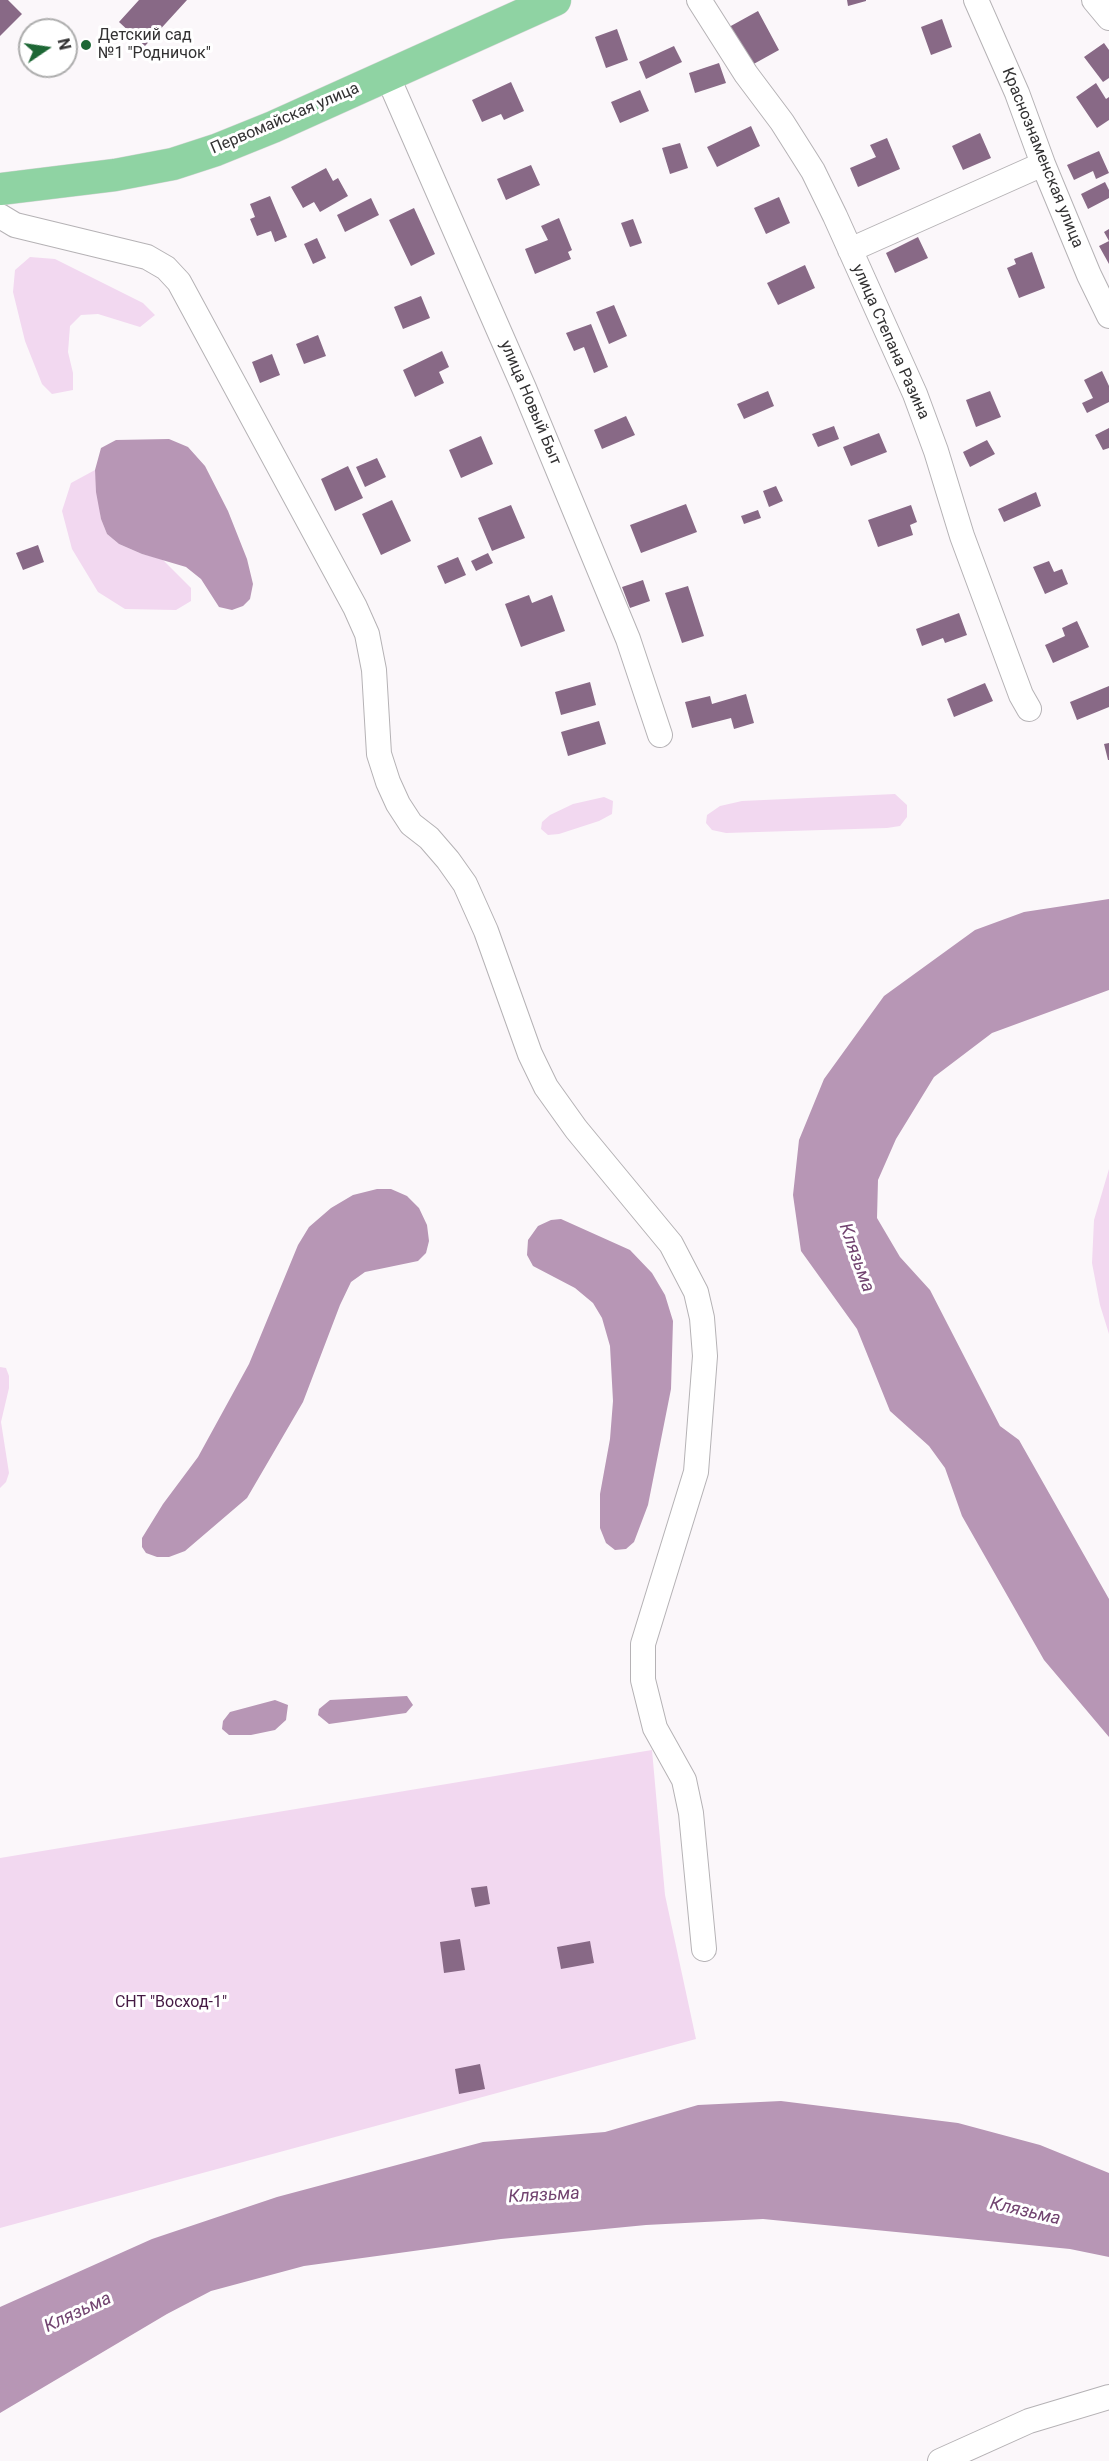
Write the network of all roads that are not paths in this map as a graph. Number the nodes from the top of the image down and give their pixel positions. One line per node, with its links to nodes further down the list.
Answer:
1 (555, 0): 6 (main road, Первомайская улица)
2 (699, 0): 10 (street, улица Степана Разина)
3 (976, 0): 7 (street, Краснознаменская улица)
4 (1094, 0): 5 (street)
5 (1109, 18)
6 (387, 75): 8 (main road, Первомайская улица); 13 (street, улица Новый Быт)
7 (1043, 164): 10 (street); 11 (street, Краснознаменская улица)
8 (0, 189)
9 (0, 216): 14 (street)
10 (850, 250): 12 (street, улица Степана Разина)
11 (1109, 316)
12 (1029, 709)
13 (660, 735)
14 (704, 1949)
15 (1109, 2397): 16 (street)
16 (940, 2461)

